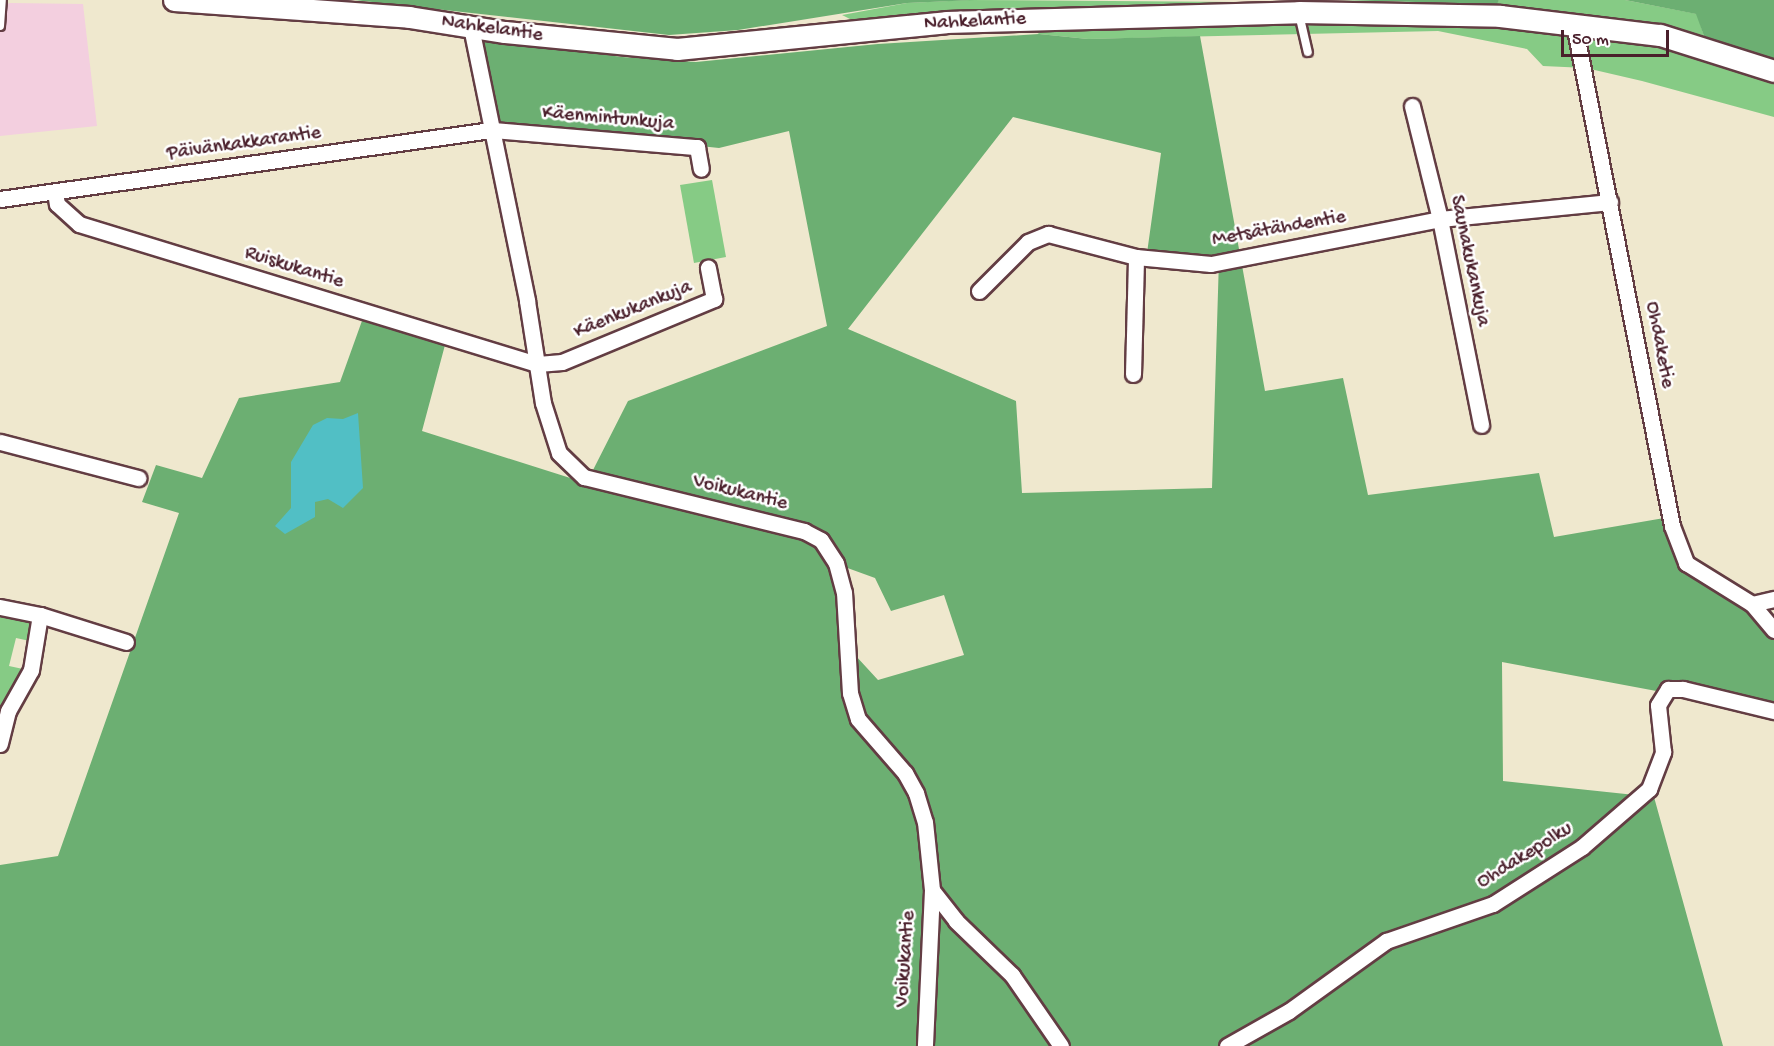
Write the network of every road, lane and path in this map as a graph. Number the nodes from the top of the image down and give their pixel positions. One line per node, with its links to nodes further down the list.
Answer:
1 (2, 0): 5 (lane)
2 (174, 0): 6 (main road, Nahkelantie)
3 (1299, 12): 4 (main road, Nahkelantie); 6 (main road, Nahkelantie); 7 (lane)
4 (1574, 24): 8 (main road, Nahkelantie); 14 (street, Ohdaketie)
5 (0, 26)
6 (471, 27): 10 (street, Voikukantie)
7 (1308, 52)
8 (1774, 71)
9 (1412, 106): 15 (street, Saunakukankuja)
10 (493, 130): 11 (street, Käenmintunkuja); 12 (street, Päivänkakkarantie); 19 (street, Voikukantie)
11 (701, 169)
12 (55, 192): 13 (street, Päivänkakkarantie); 19 (street, Ruiskukantie)
13 (0, 200)
14 (1610, 201): 15 (street, Metsätähdentie); 25 (street, Ohdaketie)
15 (1440, 219): 16 (street, Metsätähdentie); 21 (street, Saunakukankuja)
16 (1136, 258): 18 (street, Metsätähdentie); 20 (street)
17 (708, 268): 19 (street, Käenkukankuja)
18 (979, 291)
19 (538, 364): 32 (street, Voikukantie)
20 (1133, 374)
21 (1481, 425)
22 (0, 442): 23 (street)
23 (138, 478)
24 (1774, 599): 25 (street)
25 (1752, 604): 28 (street, Ohdaketie)
26 (0, 607): 27 (street)
27 (39, 615): 29 (street); 31 (street)
28 (1774, 630)
29 (126, 642)
30 (1774, 711): 35 (street, Ohdakepolku)
31 (0, 744)
32 (932, 890): 33 (street, Voikukantie); 34 (street)
33 (925, 1046)
34 (1061, 1046)
35 (1227, 1046)

